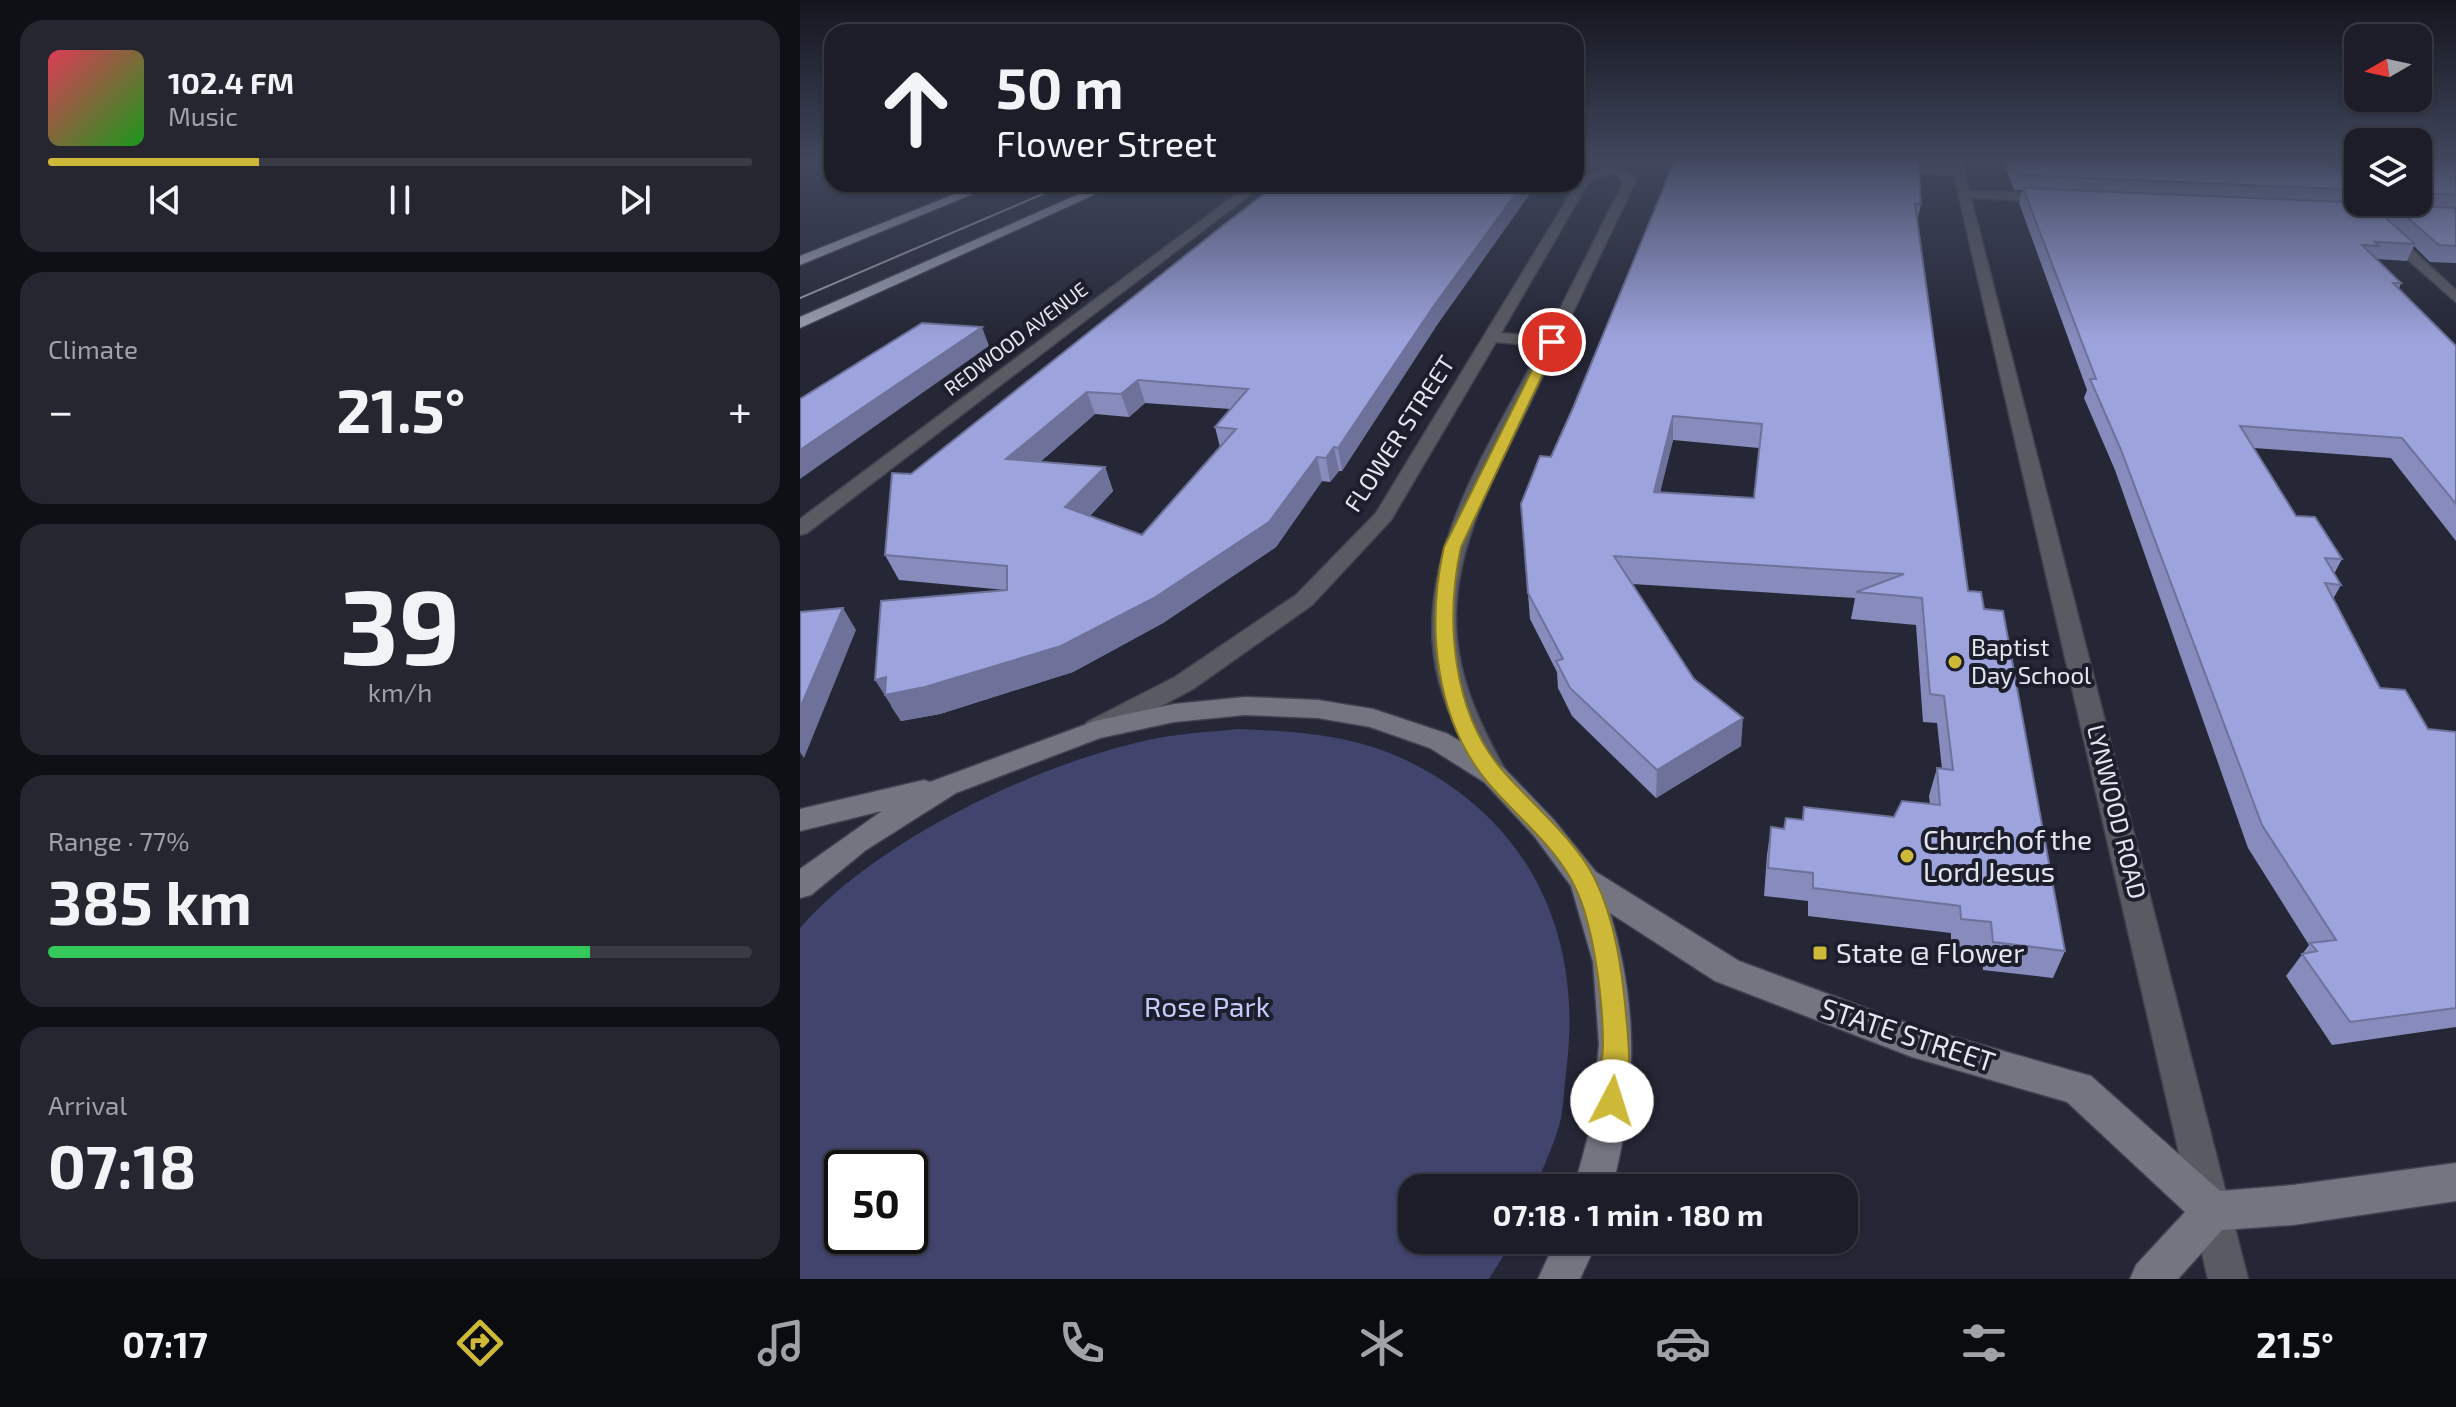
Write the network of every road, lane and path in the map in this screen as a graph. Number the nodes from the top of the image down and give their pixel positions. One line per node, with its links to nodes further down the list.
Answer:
1 (902, 220): 8 (highway)
2 (1032, 220): 10 (highway)
3 (1211, 220): 13 (street, REDWOOD AVENUE)
4 (1561, 220): 11 (street, FLOWER STREET)
5 (1611, 220): 12 (street, FLOWER STREET)
6 (1970, 220): 22 (street, LYNWOOD ROAD)
7 (2373, 220): 9 (street)
8 (800, 261)
9 (2456, 298)
10 (800, 323)
11 (1492, 337): 12 (street); 14 (street, FLOWER STREET)
12 (1552, 342): 15 (street, FLOWER STREET)
13 (800, 529)
14 (1095, 730): 15 (main road); 16 (main road)
15 (1494, 775): 18 (main road)
16 (946, 786): 17 (main road); 19 (main road)
17 (800, 820)
18 (1585, 881): 20 (main road); 22 (main road, STATE STREET)
19 (800, 886)
20 (1597, 1174)
21 (2456, 1182): 22 (main road)
22 (2213, 1211): 25 (main road); 26 (street, LYNWOOD ROAD)
23 (1571, 1254): 24 (main road)
24 (1558, 1279)
25 (2150, 1279)
26 (2228, 1279)

